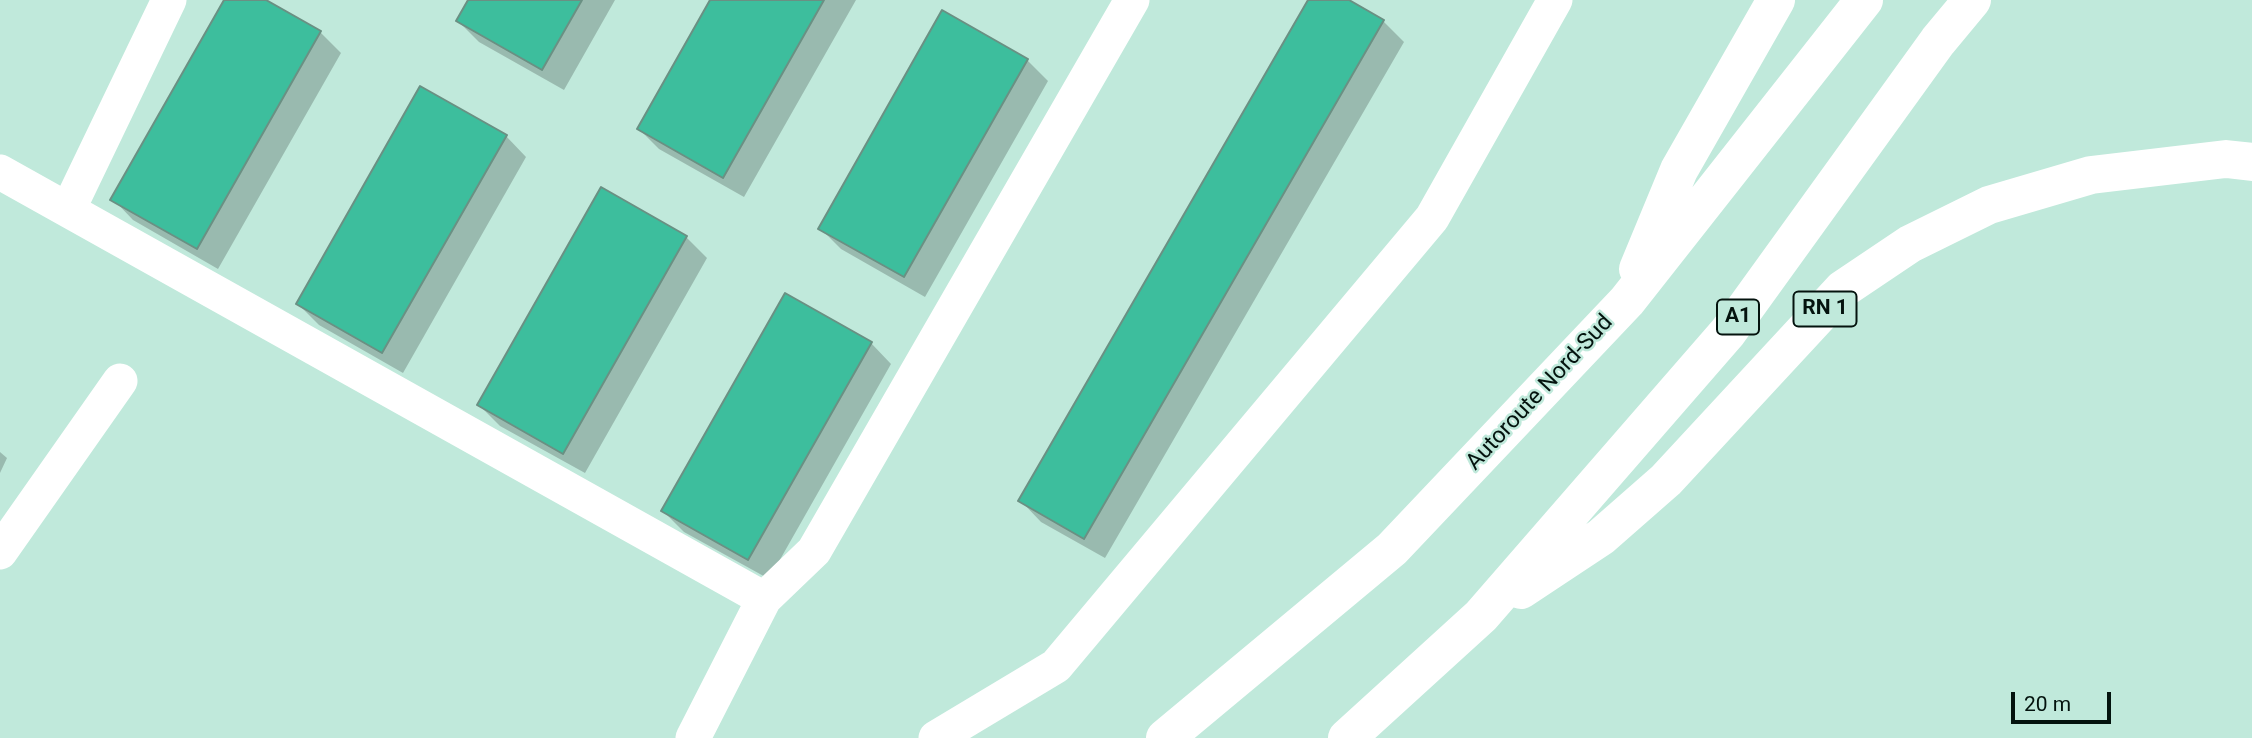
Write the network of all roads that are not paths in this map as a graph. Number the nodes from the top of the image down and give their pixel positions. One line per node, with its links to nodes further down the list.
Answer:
1 (169, 0): 9 (lane)
2 (1132, 0): 13 (lane)
3 (1555, 0): 16 (lane)
4 (1776, 0): 10 (highway)
5 (1864, 0): 10 (highway, Autoroute Nord-Sud)
6 (1972, 0): 14 (highway, A1)
7 (2252, 162): 14 (highway, RN 1)
8 (0, 172): 9 (lane)
9 (68, 210): 13 (lane)
10 (1627, 300): 17 (highway, Autoroute Nord-Sud)
11 (120, 381): 12 (lane)
12 (0, 552)
13 (764, 599): 15 (lane)
14 (1481, 616): 18 (highway, A1)
15 (692, 738)
16 (936, 738)
17 (1165, 738)
18 (1348, 738)

